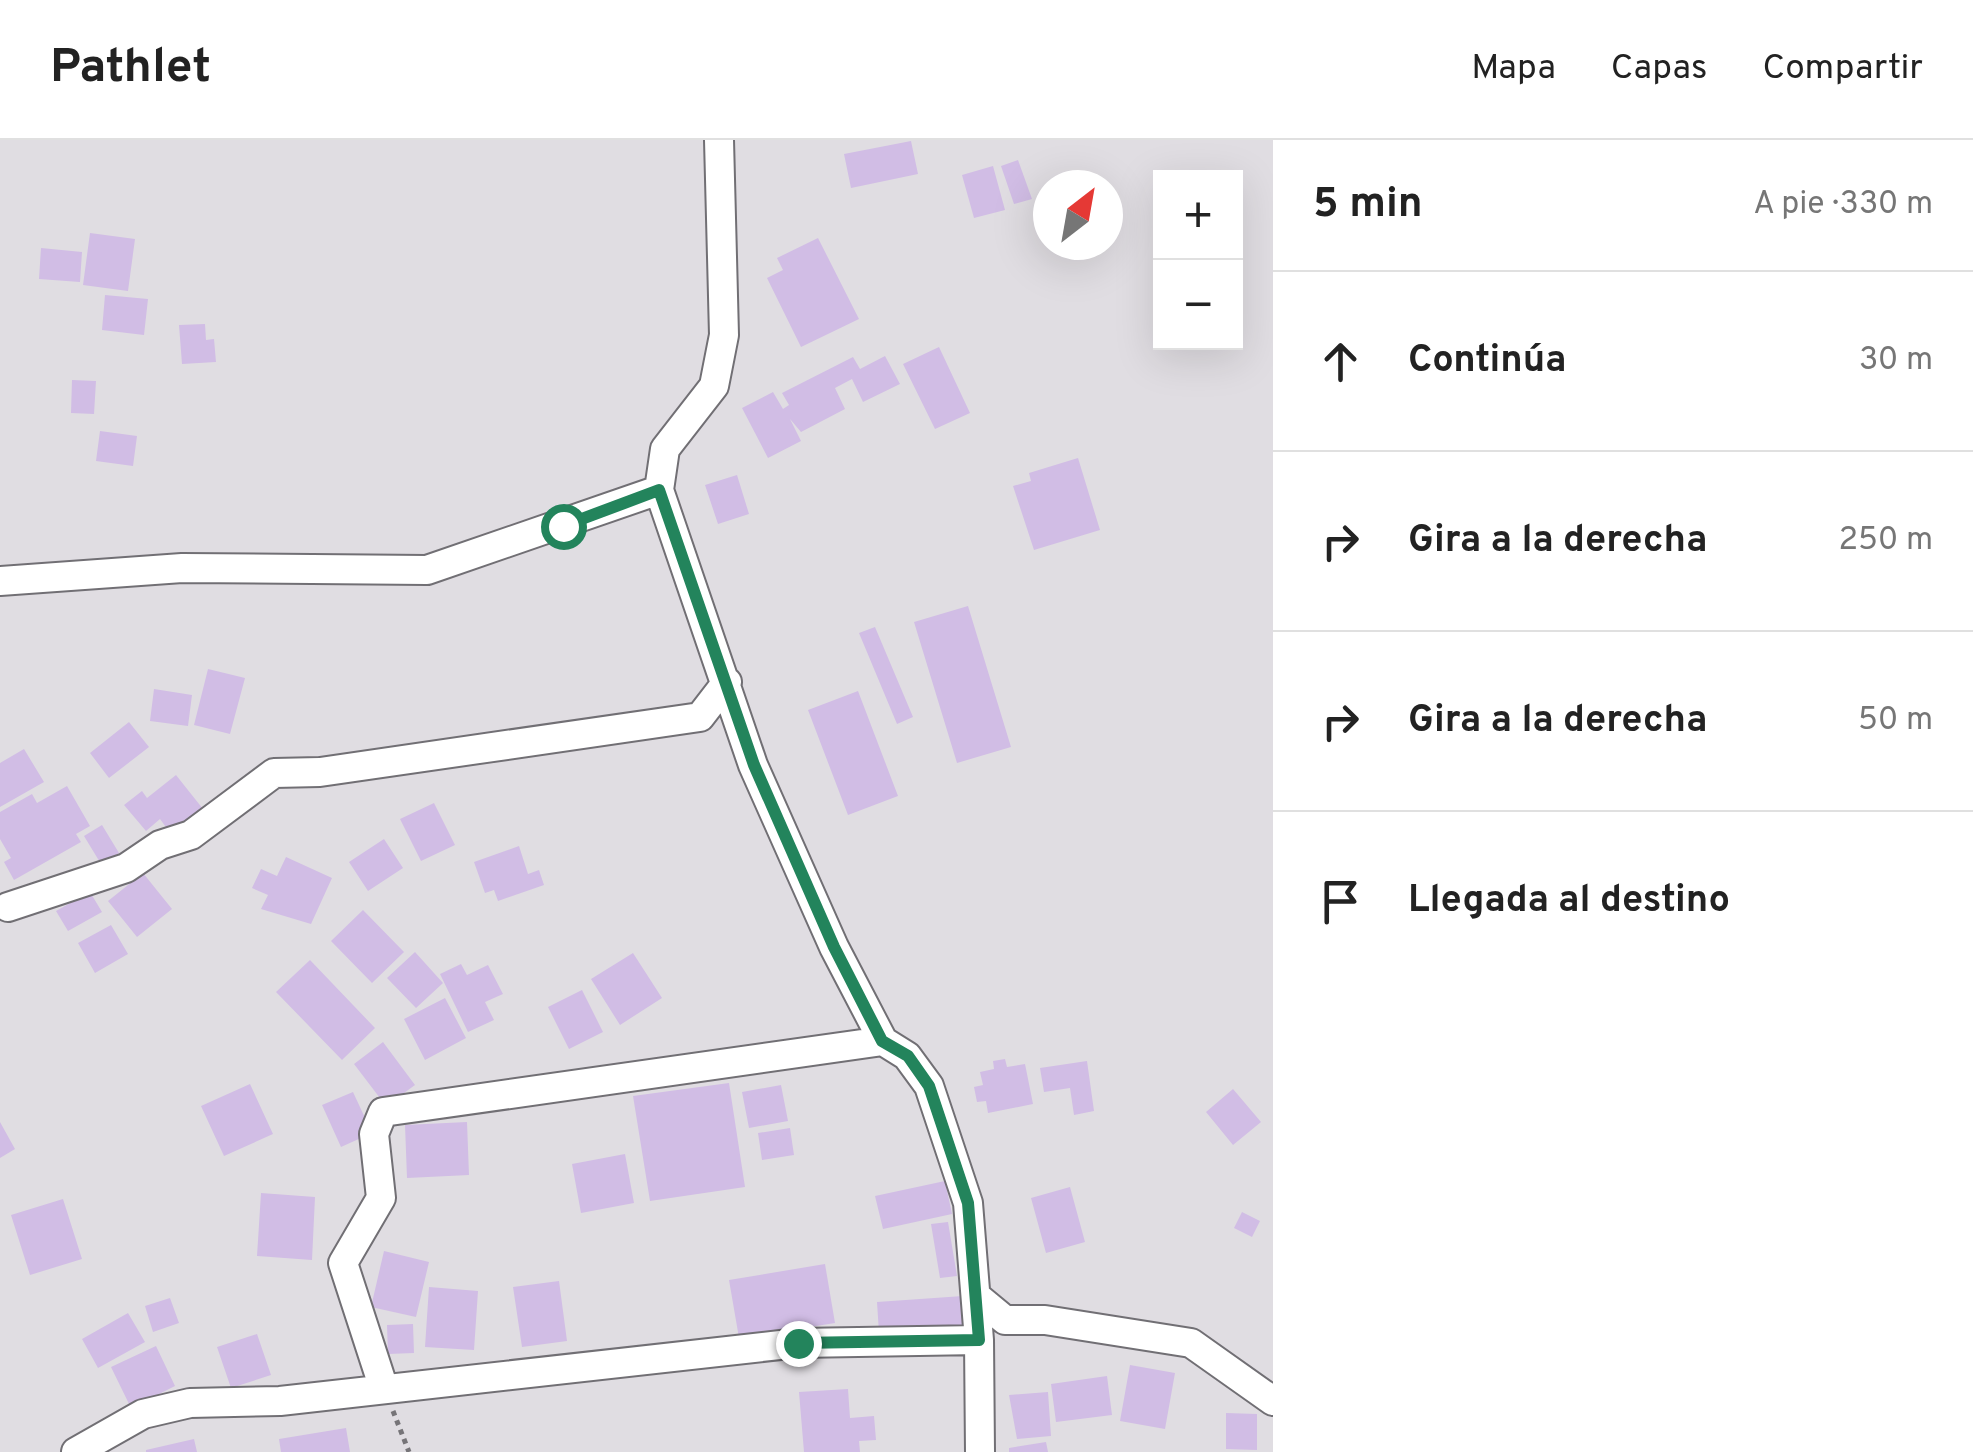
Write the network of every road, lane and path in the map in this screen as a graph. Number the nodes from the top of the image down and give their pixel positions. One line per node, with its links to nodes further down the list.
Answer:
1 (719, 140): 2 (street)
2 (659, 490): 3 (street); 4 (street)
3 (0, 581)
4 (727, 682): 5 (street); 6 (street)
5 (8, 906)
6 (882, 1041): 7 (street); 9 (street)
7 (976, 1296): 8 (street); 10 (street)
8 (979, 1340): 9 (street); 13 (street)
9 (384, 1390): 11 (street); 12 (path)
10 (1273, 1400)
11 (76, 1452)
12 (408, 1452)
13 (980, 1452)

